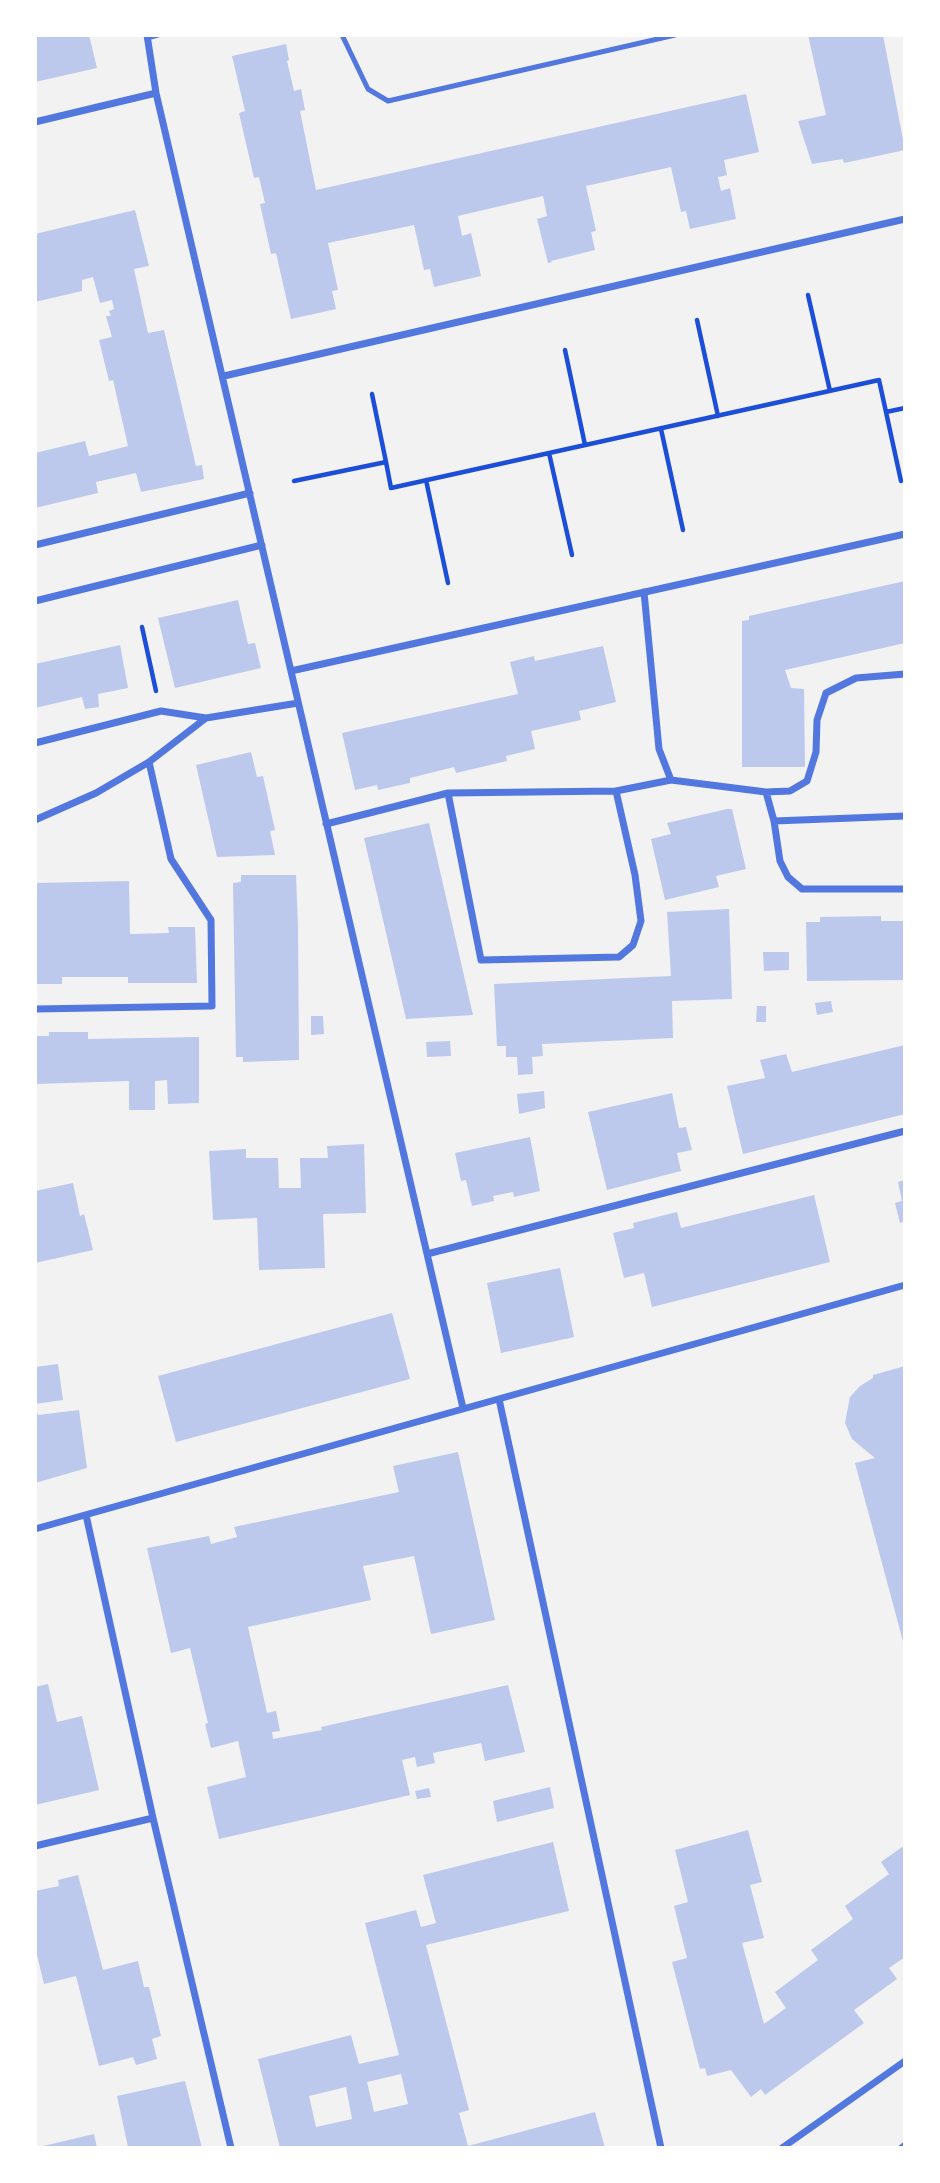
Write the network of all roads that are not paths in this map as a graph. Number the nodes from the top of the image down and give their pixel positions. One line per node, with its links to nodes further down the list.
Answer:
1 (158, 35): 4 (lane)
2 (342, 35): 3 (lane)
3 (675, 35)
4 (147, 36): 5 (street)
5 (156, 93): 6 (street); 8 (street)
6 (35, 122)
7 (905, 219): 8 (street)
8 (224, 376): 9 (street)
9 (250, 493): 11 (street); 12 (street)
10 (905, 534): 13 (street)
11 (35, 545)
12 (262, 545): 14 (street); 15 (street)
13 (644, 592): 15 (street); 21 (street)
14 (35, 601)
15 (291, 671): 17 (street)
16 (905, 674): 23 (street)
17 (298, 703): 18 (street); 28 (street)
18 (206, 718): 19 (street); 20 (street)
19 (35, 743)
20 (149, 762): 26 (street); 30 (street)
21 (671, 780): 22 (street); 23 (street)
22 (616, 791): 24 (street); 24 (street)
23 (766, 792): 27 (street)
24 (448, 793): 28 (street)
25 (905, 816): 27 (street)
26 (35, 820)
27 (774, 821): 29 (street)
28 (327, 824): 32 (street)
29 (905, 889)
30 (35, 1009)
31 (905, 1131): 32 (street)
32 (427, 1254): 35 (street)
33 (905, 1285): 34 (street)
34 (499, 1399): 35 (street); 43 (street)
35 (463, 1408): 36 (street)
36 (86, 1515): 37 (street); 38 (street)
37 (35, 1529)
38 (153, 1818): 39 (street); 42 (street)
39 (35, 1846)
40 (905, 2061): 44 (street)
41 (905, 2144): 45 (lane)
42 (231, 2148)
43 (661, 2148)
44 (782, 2148)
45 (900, 2148)

